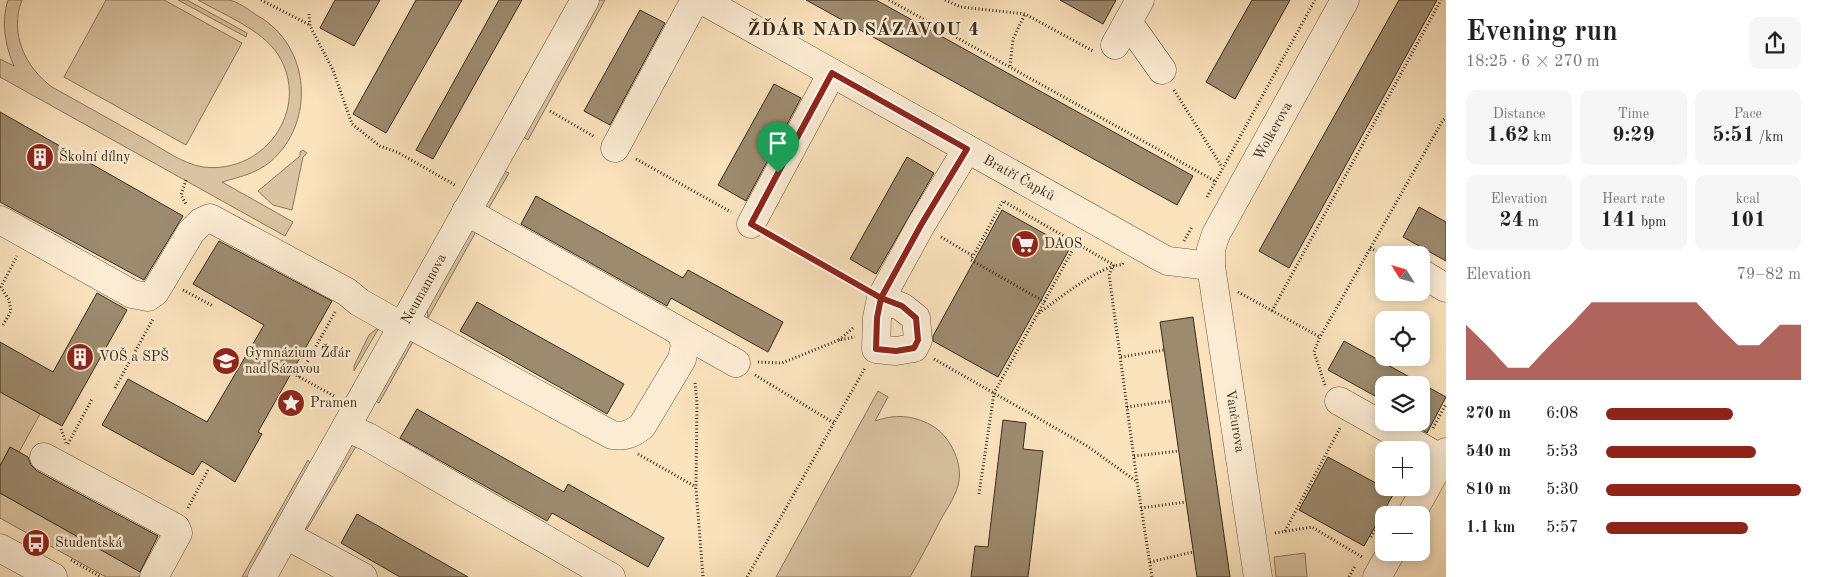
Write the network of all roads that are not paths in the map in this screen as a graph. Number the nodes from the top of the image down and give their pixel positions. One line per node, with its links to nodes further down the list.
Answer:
1 (585, 0): 11 (street, Neumannova)
2 (695, 0): 9 (street)
3 (702, 0): 8 (street, Bratří Čapků)
4 (1345, 0): 14 (street, Wolkerova)
5 (1134, 11): 6 (street); 7 (street)
6 (1115, 46)
7 (1162, 70)
8 (832, 73): 10 (street, Bratří Čapků); 13 (street)
9 (615, 148)
10 (967, 149): 14 (street, Bratří Čapků); 17 (street)
11 (463, 200): 18 (street, Neumannova); 19 (street)
12 (0, 220): 18 (street)
13 (751, 224)
14 (1211, 266): 34 (street, Vančurova)
15 (1430, 279): 16 (street)
16 (1446, 288)
17 (881, 298): 17 (street)
18 (404, 325): 19 (street); 22 (street, Neumannova)
19 (682, 347): 20 (street)
20 (736, 363)
21 (1345, 404): 24 (street)
22 (346, 427): 26 (street, Neumannova); 29 (street)
23 (44, 456): 31 (street)
24 (1444, 456): 25 (street)
25 (1403, 506)
26 (286, 535): 32 (street, Neumannova); 33 (street)
27 (0, 548): 30 (street)
28 (1376, 561): 35 (street)
29 (601, 575)
30 (53, 577)
31 (154, 577)
32 (262, 577)
33 (363, 577)
34 (1258, 577)
35 (1377, 577)

